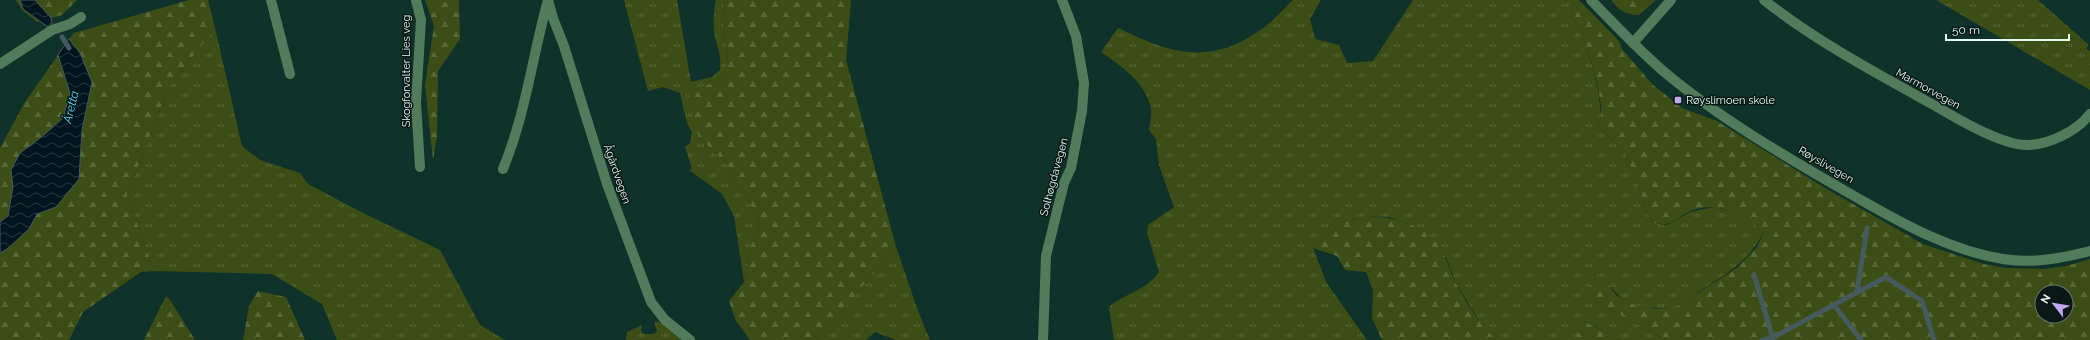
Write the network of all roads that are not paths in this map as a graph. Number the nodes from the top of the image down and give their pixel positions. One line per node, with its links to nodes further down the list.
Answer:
1 (271, 0): 11 (street)
2 (416, 0): 13 (street, Skogforvalter Lies veg)
3 (548, 0): 14 (street, Ågårdvegen); 16 (street, Ågårdvegen)
4 (1062, 0): 17 (street, Solhøgdavegen)
5 (1591, 0): 9 (street, Røyslivegen)
6 (1671, 0): 9 (street)
7 (1764, 0): 12 (street, Marmorvegen)
8 (81, 17): 10 (street)
9 (1633, 43): 15 (street, Røyslivegen)
10 (0, 64)
11 (290, 74)
12 (2090, 114)
13 (420, 167)
14 (503, 168)
15 (2090, 250)
16 (690, 340)
17 (1043, 340)

